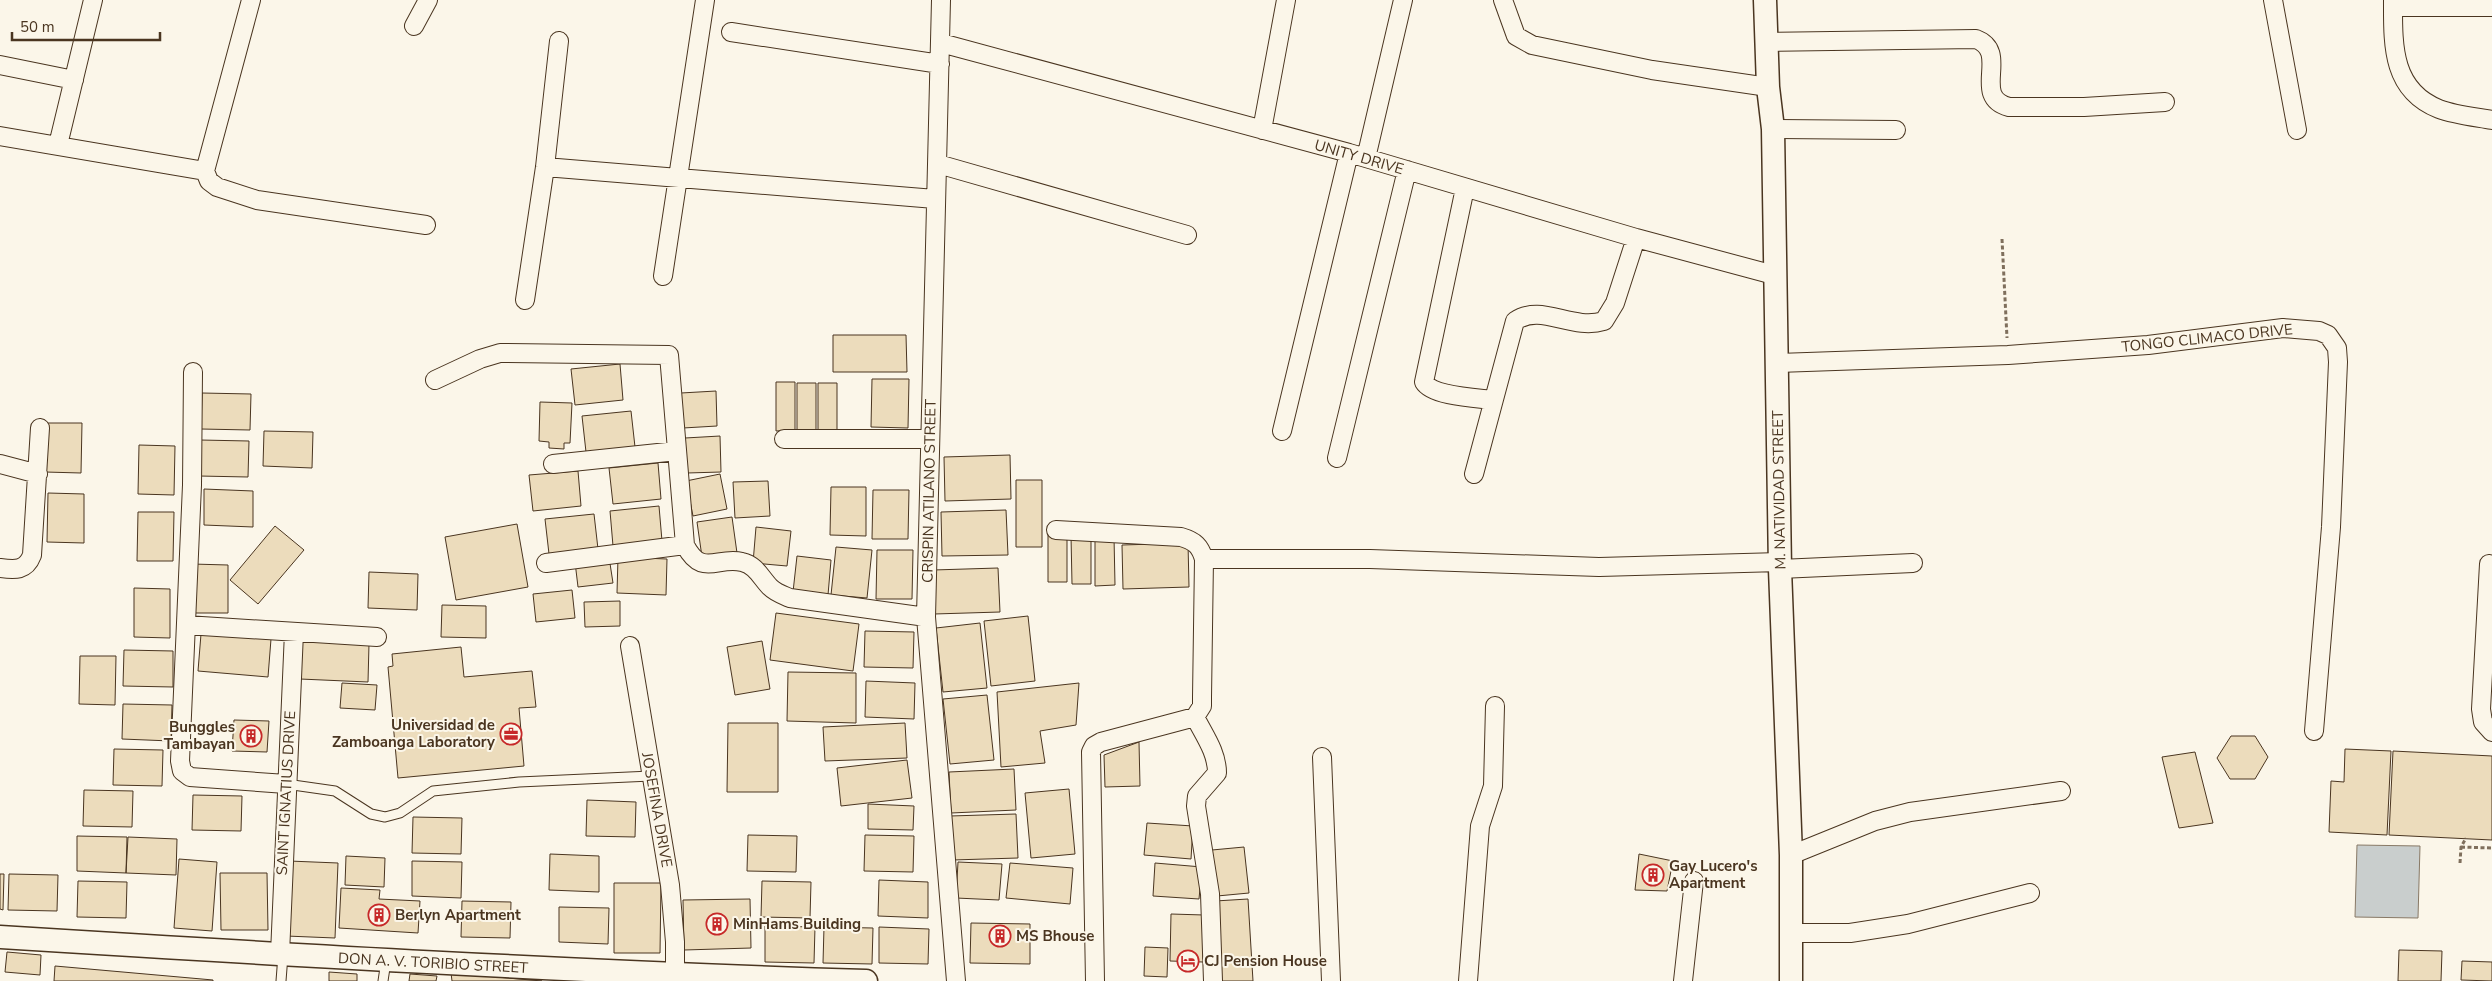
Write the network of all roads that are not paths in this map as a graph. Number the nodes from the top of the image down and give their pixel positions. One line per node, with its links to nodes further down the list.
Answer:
1 (94, 0): 20 (street)
2 (251, 0): 34 (street)
3 (428, 0): 13 (street)
4 (705, 0): 35 (street)
5 (941, 0): 17 (street, CRISPIN ATILANO STREET)
6 (1286, 0): 25 (street)
7 (1403, 0): 30 (street)
8 (1503, 0): 21 (street)
9 (1765, 0): 16 (street, M. NATIVIDAD STREET)
10 (2273, 0): 27 (street)
11 (2393, 4): 12 (street); 23 (street)
12 (2492, 7)
13 (414, 26)
14 (731, 32): 18 (street)
15 (559, 41): 32 (street)
16 (1767, 42): 21 (street, M. NATIVIDAD STREET); 22 (street)
17 (941, 43): 18 (street, CRISPIN ATILANO STREET); 25 (street, UNITY DRIVE)
18 (940, 64): 31 (street, CRISPIN ATILANO STREET)
19 (0, 65): 20 (street)
20 (74, 80): 29 (street)
21 (1768, 87): 24 (street, M. NATIVIDAD STREET)
22 (2165, 102)
23 (2492, 120)
24 (1773, 128): 26 (street); 41 (street, M. NATIVIDAD STREET)
25 (1262, 130): 30 (street, UNITY DRIVE)
26 (1896, 130)
27 (2297, 130)
28 (0, 136): 29 (street)
29 (58, 145): 34 (street)
30 (1358, 156): 33 (street, UNITY DRIVE); 49 (street)
31 (938, 164): 37 (street, CRISPIN ATILANO STREET); 39 (street)
32 (545, 167): 35 (street); 43 (street)
33 (1407, 170): 36 (street, UNITY DRIVE); 53 (street)
34 (204, 171): 38 (street)
35 (678, 178): 37 (street); 42 (street)
36 (1466, 188): 40 (street, UNITY DRIVE); 47 (street)
37 (935, 198): 51 (street, CRISPIN ATILANO STREET)
38 (426, 225)
39 (1187, 234)
40 (1636, 238): 41 (street, UNITY DRIVE); 47 (street)
41 (1774, 275): 44 (street, M. NATIVIDAD STREET)
42 (662, 276)
43 (525, 300)
44 (1776, 363): 64 (street, M. NATIVIDAD STREET); 73 (street, TONGO CLIMACO DRIVE)
45 (192, 372): 67 (street)
46 (435, 380): 52 (street)
47 (1492, 400): 57 (street)
48 (40, 428): 56 (street)
49 (1282, 431)
50 (784, 439): 51 (street)
51 (930, 439): 66 (street, CRISPIN ATILANO STREET)
52 (677, 451): 55 (street); 59 (street)
53 (1337, 458)
54 (0, 464): 56 (street)
55 (553, 464)
56 (38, 474): 65 (street)
57 (1474, 474)
58 (1056, 530): 60 (street)
59 (685, 545): 62 (street); 66 (street)
60 (1204, 559): 64 (street); 72 (street)
61 (1913, 562): 64 (street)
62 (546, 563)
63 (2489, 564): 74 (street)
64 (1780, 566): 79 (street, M. NATIVIDAD STREET)
65 (0, 568)
66 (926, 617): 89 (street, CRISPIN ATILANO STREET)
67 (186, 625): 68 (street); 77 (street)
68 (294, 632): 69 (street); 77 (street, SAINT IGNATIUS DRIVE)
69 (377, 638)
70 (630, 646): 76 (street, JOSEFINA DRIVE)
71 (1495, 706): 93 (street)
72 (1195, 717): 90 (street); 91 (street)
73 (2314, 731)
74 (2492, 732)
75 (1322, 757): 92 (street)
76 (651, 776): 77 (lane); 86 (street, JOSEFINA DRIVE)
77 (286, 784): 84 (street, SAINT IGNATIUS DRIVE)
78 (2061, 791): 79 (street)
79 (1791, 855): 82 (street, M. NATIVIDAD STREET)
80 (1694, 881): 94 (street)
81 (2030, 893): 82 (street)
82 (1790, 933): 95 (street, M. NATIVIDAD STREET)
83 (0, 937): 84 (street, DON A. V. TORIBIO STREET)
84 (281, 954): 85 (street, DON A. V. TORIBIO STREET); 87 (lane)
85 (384, 971): 86 (street, DON A. V. TORIBIO STREET)
86 (674, 978): 88 (street, DON A. V. TORIBIO STREET)
87 (281, 981)
88 (866, 981)
89 (956, 981)
90 (1095, 981)
91 (1213, 981)
92 (1331, 981)
93 (1468, 981)
94 (1683, 981)
95 (1790, 981)

